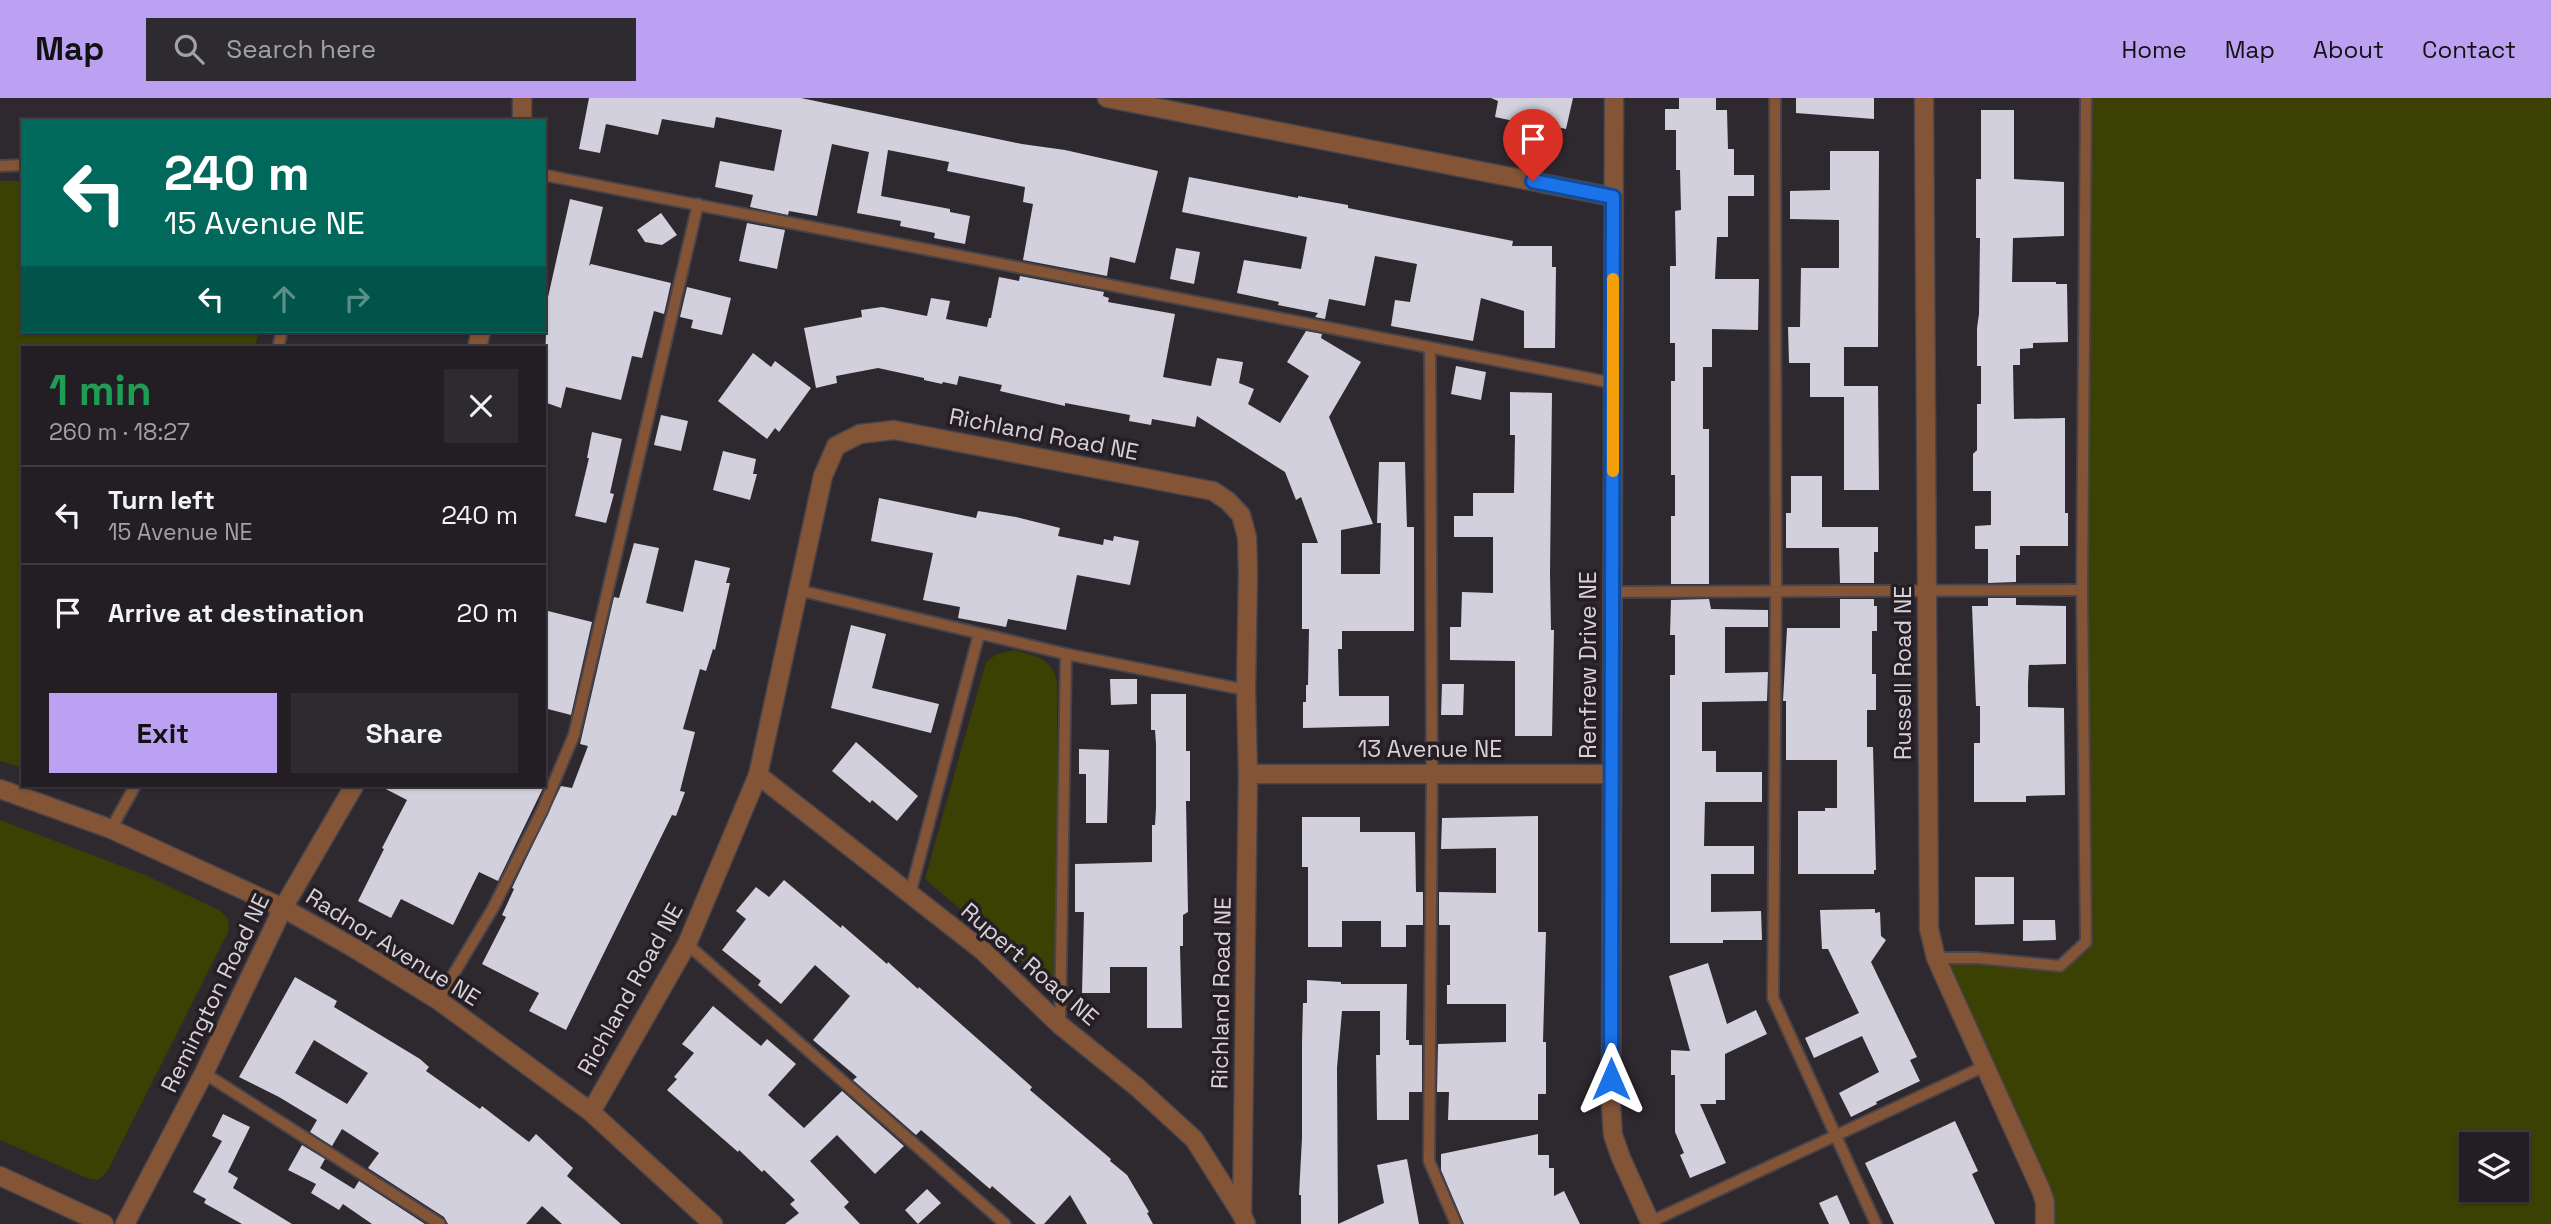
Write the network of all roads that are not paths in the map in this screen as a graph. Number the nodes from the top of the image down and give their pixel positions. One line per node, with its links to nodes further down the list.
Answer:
1 (522, 98): 7 (street)
2 (1107, 98): 11 (street)
3 (1614, 98): 11 (street, Renfrew Drive NE)
4 (1775, 98): 18 (lane)
5 (1924, 98): 19 (street, Russell Road NE)
6 (2086, 98): 16 (lane)
7 (522, 119)
8 (21, 165): 9 (lane)
9 (0, 166)
10 (546, 175): 12 (lane)
11 (1613, 197): 14 (street, Renfrew Drive NE)
12 (698, 204): 13 (lane); 35 (lane)
13 (1430, 348): 14 (lane); 24 (lane)
14 (1613, 383): 17 (street, Renfrew Drive NE)
15 (798, 590): 20 (lane); 22 (street, Richland Road NE); 26 (street, Richland Road NE)
16 (2082, 590): 19 (lane); 34 (lane)
17 (1612, 592): 18 (lane); 25 (street, Renfrew Drive NE)
18 (1776, 592): 19 (lane); 40 (lane)
19 (1927, 592): 34 (street, Russell Road NE)
20 (979, 634): 21 (lane); 31 (lane)
21 (1066, 654): 22 (lane); 36 (lane)
22 (1246, 690): 23 (street, Richland Road NE)
23 (1248, 774): 24 (street, 13 Avenue NE); 42 (street, Richland Road NE)
24 (1432, 774): 25 (street, 13 Avenue NE); 49 (lane)
25 (1612, 774): 43 (street, Renfrew Drive NE)
26 (758, 775): 31 (street, Rupert Road NE); 33 (street, Richland Road NE)
27 (134, 787): 30 (lane)
28 (353, 787): 32 (street, Remington Road NE)
29 (0, 789): 30 (street, Radnor Avenue NE)
30 (111, 830): 32 (street, Radnor Avenue NE)
31 (910, 894): 36 (street, Rupert Road NE)
32 (283, 908): 35 (street, Radnor Avenue NE); 38 (street, Remington Road NE)
33 (688, 944): 39 (street, Richland Road NE); 48 (lane)
34 (1936, 958): 37 (street, Russell Road NE)
35 (438, 1000): 39 (street, Radnor Avenue NE)
36 (1060, 1025): 42 (street, Rupert Road NE)
37 (1985, 1066): 40 (lane); 51 (street, Russell Road NE)
38 (204, 1073): 45 (street, Remington Road NE); 46 (lane)
39 (591, 1112): 47 (street, Radnor Avenue NE)
40 (1836, 1136): 43 (lane); 50 (lane)
41 (0, 1176): 44 (street)
42 (1244, 1219)
43 (1651, 1223)
44 (104, 1224)
45 (125, 1224)
46 (440, 1224)
47 (713, 1224)
48 (1005, 1224)
49 (1456, 1224)
50 (1876, 1224)
51 (2045, 1224)

